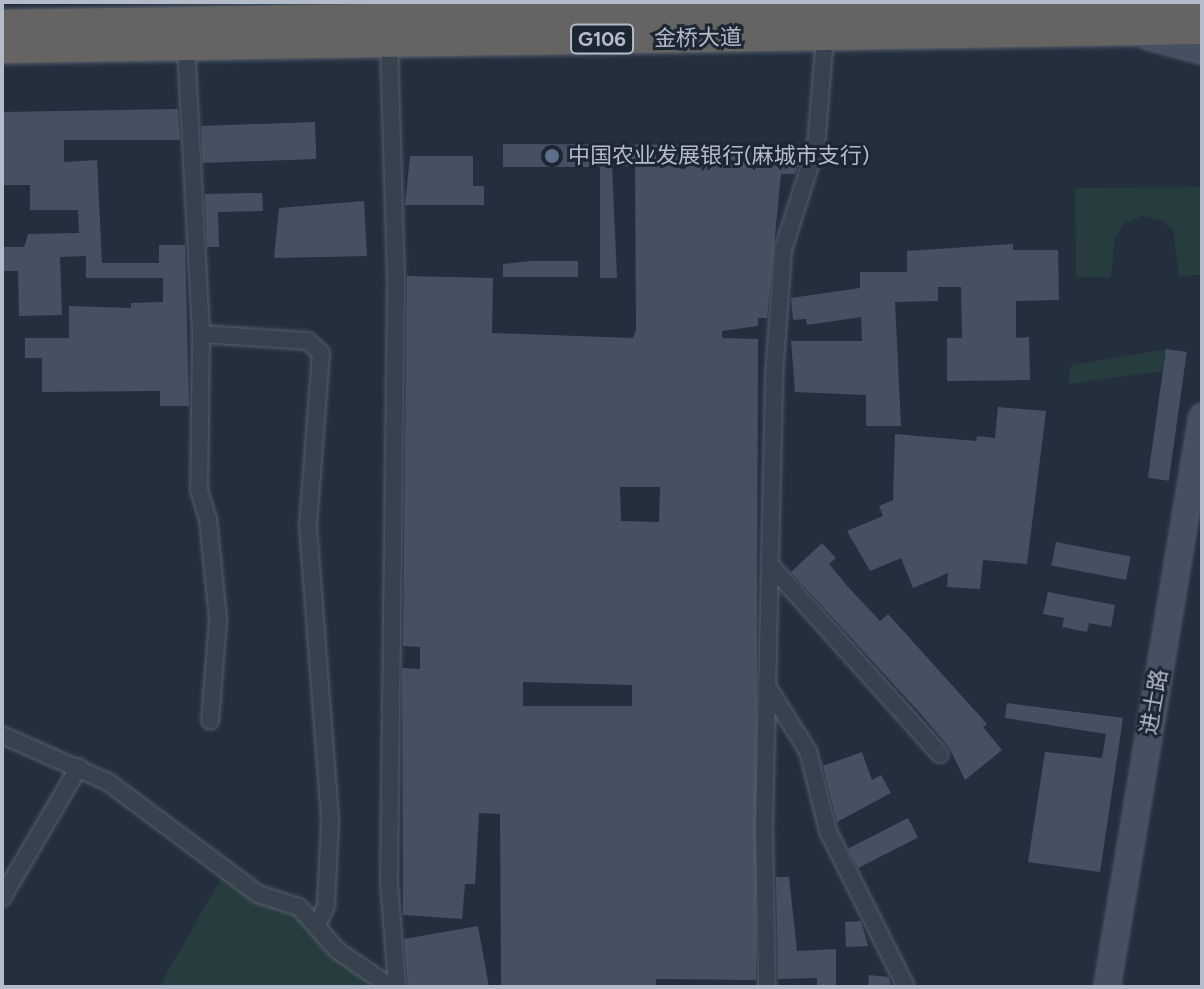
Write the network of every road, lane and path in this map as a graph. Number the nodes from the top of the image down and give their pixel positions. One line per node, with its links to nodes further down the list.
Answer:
1 (1156, 4): 2 (highway, 金桥大道 / G106); 3 (highway, 金桥大道 / G106)
2 (1202, 5)
3 (725, 7): 4 (highway, 金桥大道 / G106)
4 (2, 24)
5 (1202, 30): 6 (highway, 金桥大道 / G106)
6 (1123, 31): 7 (highway, 金桥大道 / G106); 11 (main road)
7 (825, 36): 8 (highway, 金桥大道 / G106); 15 (street)
8 (389, 43): 9 (highway, 金桥大道 / G106); 23 (street)
9 (186, 46): 10 (highway, 金桥大道 / G106); 12 (street)
10 (2, 49)
11 (1202, 51)
12 (201, 334): 17 (street); 22 (street)
13 (1202, 417): 26 (main road, 进士路)
14 (1202, 493): 27 (main road, 进士路)
15 (773, 568): 16 (street); 19 (street)
16 (766, 685): 24 (street); 25 (street)
17 (210, 721)
18 (2, 735): 20 (street)
19 (940, 754)
20 (79, 767): 21 (street); 22 (street)
21 (2, 898)
22 (316, 927): 23 (street)
23 (394, 987)
24 (767, 987)
25 (906, 987)
26 (1107, 987)
27 (1119, 987)

